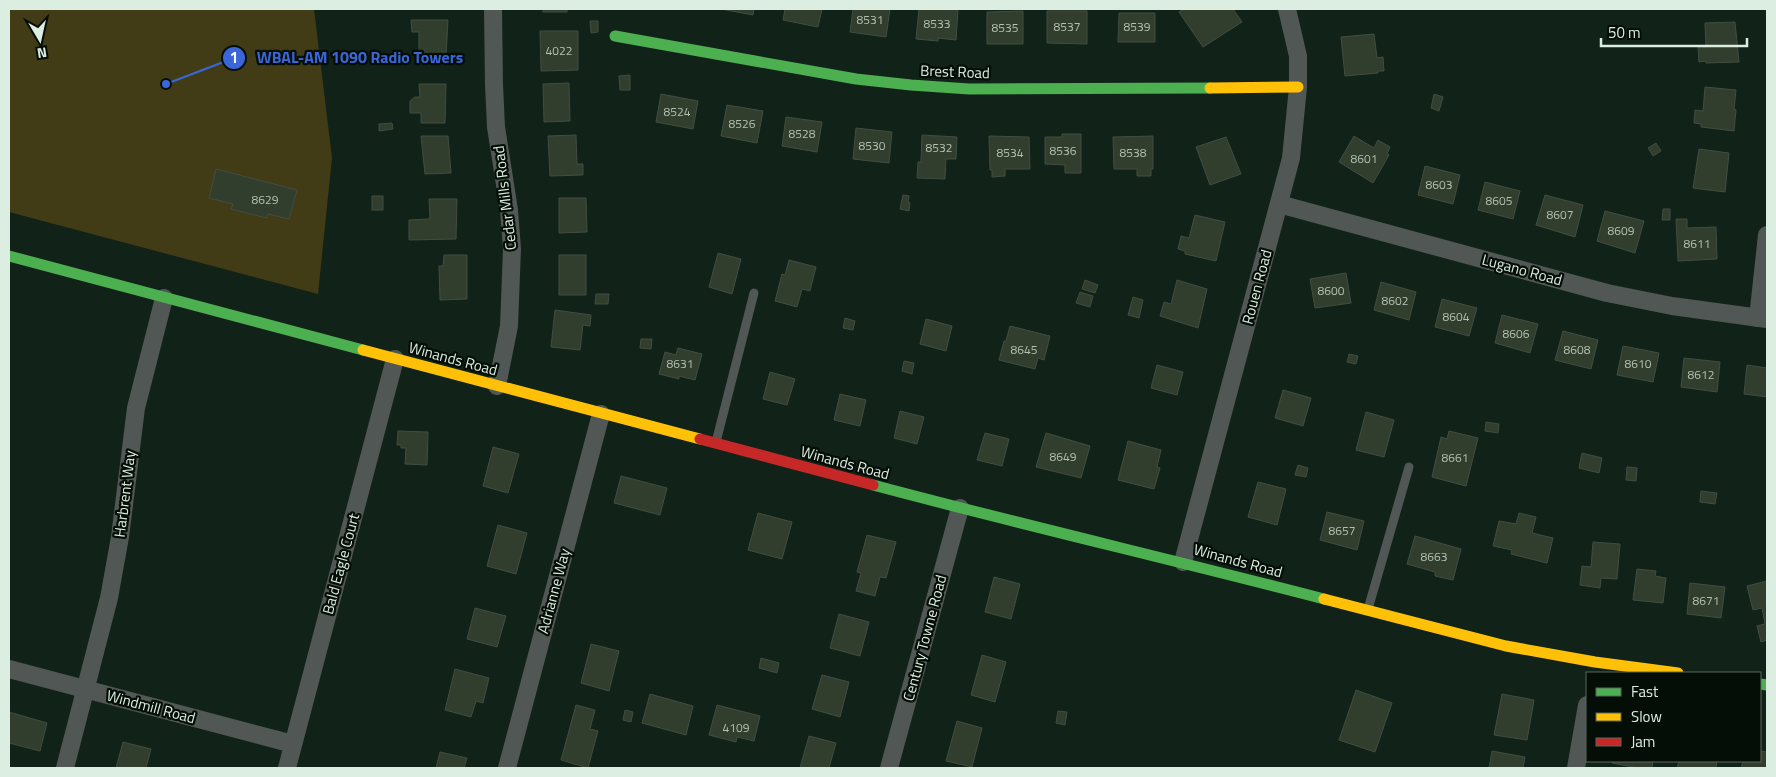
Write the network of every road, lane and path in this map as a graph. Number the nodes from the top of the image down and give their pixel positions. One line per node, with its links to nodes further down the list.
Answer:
1 (493, 9): 12 (street, Cedar Mills Road)
2 (1287, 9): 4 (street, Rouen Road)
3 (614, 36): 4 (street, Brest Road)
4 (1298, 87): 5 (street, Rouen Road)
5 (1279, 204): 10 (street, Lugano Road); 17 (street, Rouen Road)
6 (1767, 235): 10 (street)
7 (9, 256): 9 (street, Winands Road)
8 (754, 293): 14 (lane)
9 (164, 298): 11 (street, Winands Road); 22 (street, Harbrent Way)
10 (1762, 319)
11 (395, 359): 12 (street, Winands Road); 24 (street, Bald Eagle Court)
12 (497, 386): 13 (street, Winands Road)
13 (601, 414): 14 (street, Winands Road); 27 (street, Adrianne Way)
14 (716, 444): 16 (street, Winands Road)
15 (1409, 467): 18 (lane)
16 (960, 508): 17 (street, Winands Road); 28 (street, Century Towne Road)
17 (1183, 562): 18 (street, Winands Road)
18 (1367, 612): 19 (street, Winands Road)
19 (1594, 667): 21 (street, Winands Road)
20 (9, 669): 22 (street, Windmill Road)
21 (1664, 672)
22 (86, 690): 24 (street, Windmill Road); 25 (street, Harbrent Way)
23 (1586, 711): 29 (street)
24 (293, 744): 26 (street, Bald Eagle Court)
25 (65, 768)
26 (287, 768)
27 (507, 768)
28 (889, 768)
29 (1576, 768)

